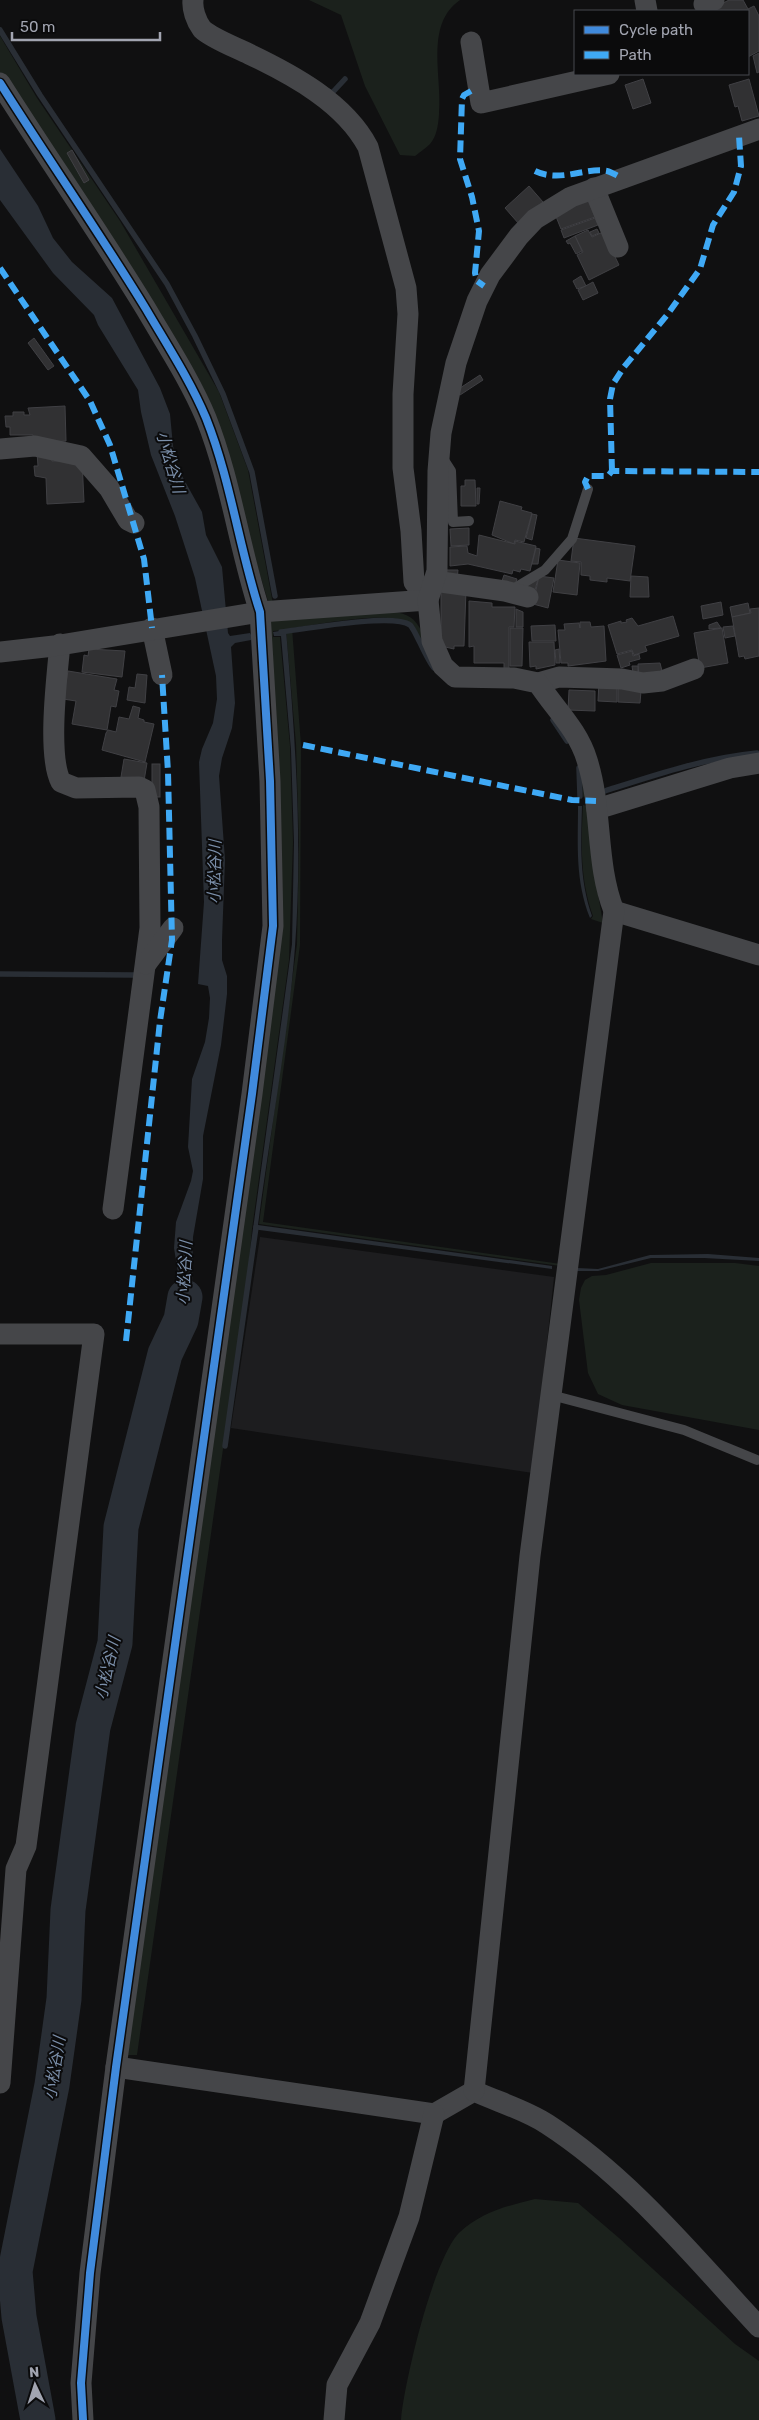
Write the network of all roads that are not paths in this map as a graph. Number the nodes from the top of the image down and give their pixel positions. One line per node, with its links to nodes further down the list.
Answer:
1 (193, 0): 13 (street)
2 (471, 42): 3 (street)
3 (605, 75)
4 (0, 83): 16 (street)
5 (759, 129): 6 (street)
6 (594, 188): 7 (street); 9 (street)
7 (618, 248)
8 (0, 449): 12 (street)
9 (439, 454): 11 (lane); 13 (street)
10 (588, 489): 14 (lane)
11 (469, 521)
12 (134, 523)
13 (431, 590): 14 (street); 16 (street); 22 (street)
14 (507, 592): 15 (street)
15 (528, 597)
16 (253, 613): 17 (street); 34 (street)
17 (157, 627): 18 (street); 21 (street)
18 (60, 644): 19 (street); 28 (street)
19 (1, 646)
20 (694, 669): 22 (street)
21 (162, 675)
22 (538, 683): 24 (street)
23 (759, 763): 24 (street)
24 (597, 809): 25 (street)
25 (614, 911): 27 (street); 31 (street)
26 (173, 928): 28 (street)
27 (759, 955)
28 (146, 964): 29 (street)
29 (113, 1209)
30 (0, 1334): 33 (street)
31 (551, 1395): 32 (lane); 36 (street)
32 (757, 1460)
33 (8, 1869): 35 (street)
34 (116, 2067): 37 (street); 39 (street)
35 (0, 2083)
36 (474, 2091): 37 (street); 38 (street)
37 (434, 2114): 40 (street)
38 (759, 2327)
39 (83, 2420)
40 (334, 2420)

